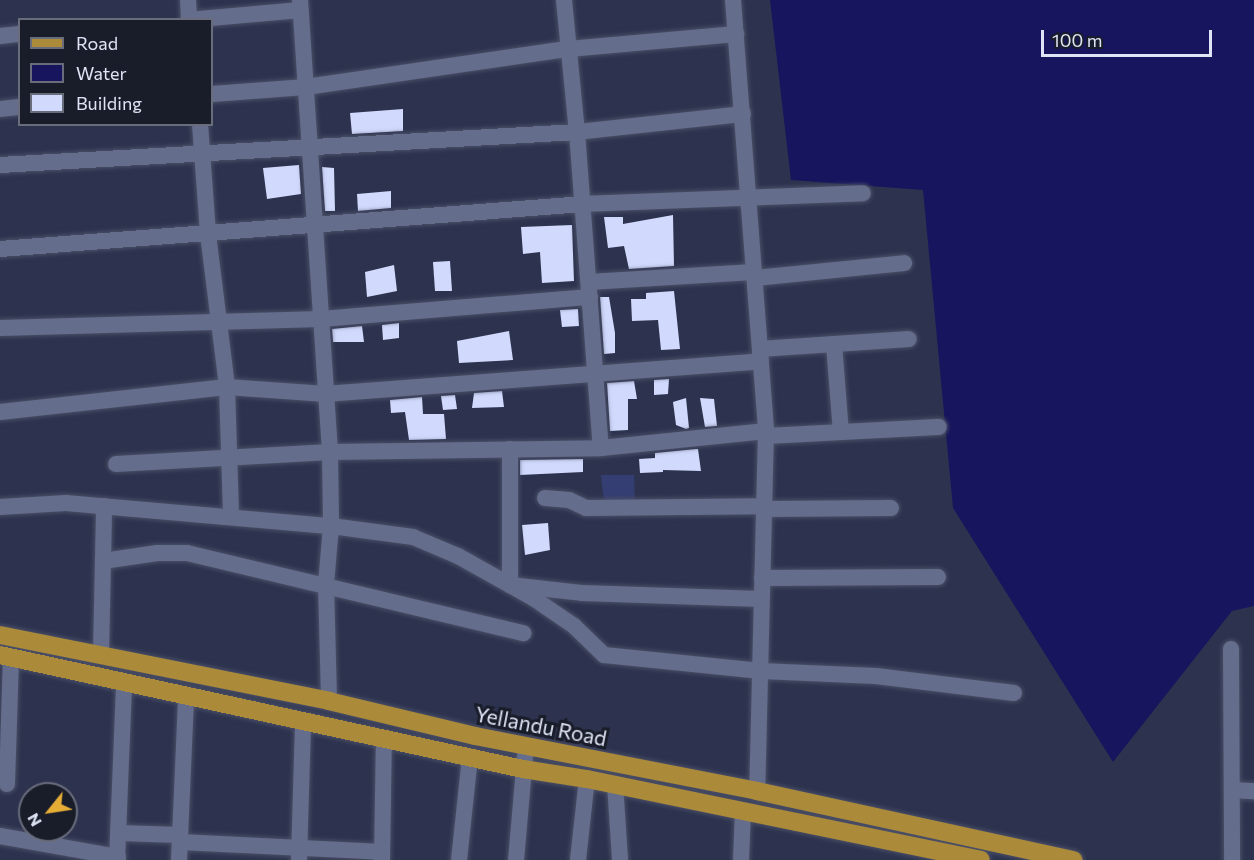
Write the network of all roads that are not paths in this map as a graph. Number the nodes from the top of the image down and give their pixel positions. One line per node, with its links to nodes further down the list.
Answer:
1 (188, 0): 5 (street)
2 (564, 0): 10 (street)
3 (733, 0): 8 (street)
4 (300, 5): 6 (street); 11 (street)
5 (189, 18)
6 (197, 18)
7 (18, 34): 9 (street)
8 (736, 34): 10 (street); 15 (street)
9 (0, 36)
10 (568, 49): 11 (street); 17 (street)
11 (306, 87): 12 (street); 18 (street)
12 (213, 94)
13 (18, 107): 14 (street)
14 (0, 109)
15 (743, 114): 17 (street); 22 (street)
16 (200, 126): 19 (street)
17 (578, 132): 18 (street); 23 (street)
18 (310, 148): 19 (street); 24 (street)
19 (203, 154): 20 (street); 25 (street)
20 (0, 165)
21 (863, 193): 22 (street)
22 (749, 200): 23 (street); 28 (street)
23 (583, 204): 24 (street); 29 (street)
24 (315, 227): 25 (street); 30 (street)
25 (208, 234): 26 (street); 31 (street)
26 (0, 249)
27 (904, 263): 28 (street)
28 (754, 275): 29 (street); 35 (street)
29 (589, 290): 30 (street); 36 (street)
30 (321, 319): 31 (street); 38 (street)
31 (219, 322): 32 (street); 37 (street)
32 (0, 328)
33 (909, 339): 34 (street)
34 (834, 344): 35 (street); 41 (street)
35 (760, 355): 36 (street); 42 (street)
36 (596, 374): 38 (street); 43 (street)
37 (227, 387): 38 (street); 39 (street); 46 (street)
38 (326, 394): 45 (street)
39 (0, 412)
40 (939, 427): 41 (street)
41 (841, 432): 42 (street)
42 (766, 434): 43 (street); 51 (street)
43 (601, 448): 44 (street)
44 (510, 449): 45 (street); 59 (street)
45 (330, 452): 46 (street); 54 (street)
46 (230, 458): 47 (street); 53 (street)
47 (116, 464)
48 (545, 498): 51 (street)
49 (104, 506): 50 (street); 53 (street); 55 (street)
50 (0, 507)
51 (763, 508): 52 (street); 57 (street)
52 (891, 508)
53 (231, 517): 54 (street)
54 (331, 526): 58 (street); 59 (street)
55 (103, 561): 58 (street); 64 (street)
56 (938, 577): 57 (street)
57 (762, 578): 60 (street)
58 (326, 584): 61 (street); 70 (street)
59 (510, 585): 60 (street); 66 (street)
60 (761, 600): 66 (street)
61 (524, 633)
62 (0, 635): 64 (main road, Yellandu Road)
63 (1231, 649): 80 (street)
64 (101, 655): 70 (main road, Yellandu Road)
65 (5, 656): 67 (main road, Yellandu Road); 72 (street)
66 (761, 671): 68 (street); 82 (street)
67 (124, 683): 69 (main road, Yellandu Road); 84 (street)
68 (1014, 693)
69 (186, 697): 71 (main road, Yellandu Road); 87 (street)
70 (329, 701): 74 (main road, Yellandu Road)
71 (303, 722): 73 (main road, Yellandu Road); 88 (street)
72 (4, 738): 78 (street)
73 (384, 738): 75 (main road, Yellandu Road); 89 (street)
74 (526, 746): 76 (street); 82 (main road, Yellandu Road)
75 (470, 757): 76 (main road, Yellandu Road); 93 (street)
76 (523, 769): 77 (main road, Yellandu Road); 94 (street)
77 (587, 779): 79 (main road, Yellandu Road); 95 (street)
78 (7, 784)
79 (615, 784): 83 (main road, Yellandu Road); 96 (street)
80 (1232, 790): 81 (street); 100 (street)
81 (1254, 790)
82 (757, 791): 85 (main road, Yellandu Road)
83 (743, 811): 90 (main road, Yellandu Road); 97 (street)
84 (119, 833): 87 (street); 91 (street)
85 (951, 834): 90 (street); 99 (main road, Yellandu Road)
86 (0, 837): 91 (street)
87 (180, 839): 88 (street); 92 (street)
88 (300, 855): 89 (street)
89 (382, 856)
90 (956, 857): 98 (main road, Yellandu Road)
91 (118, 859)
92 (179, 860)
93 (459, 860)
94 (516, 860)
95 (578, 860)
96 (621, 860)
97 (741, 860)
98 (981, 860)
99 (1074, 860)
100 (1232, 860)

